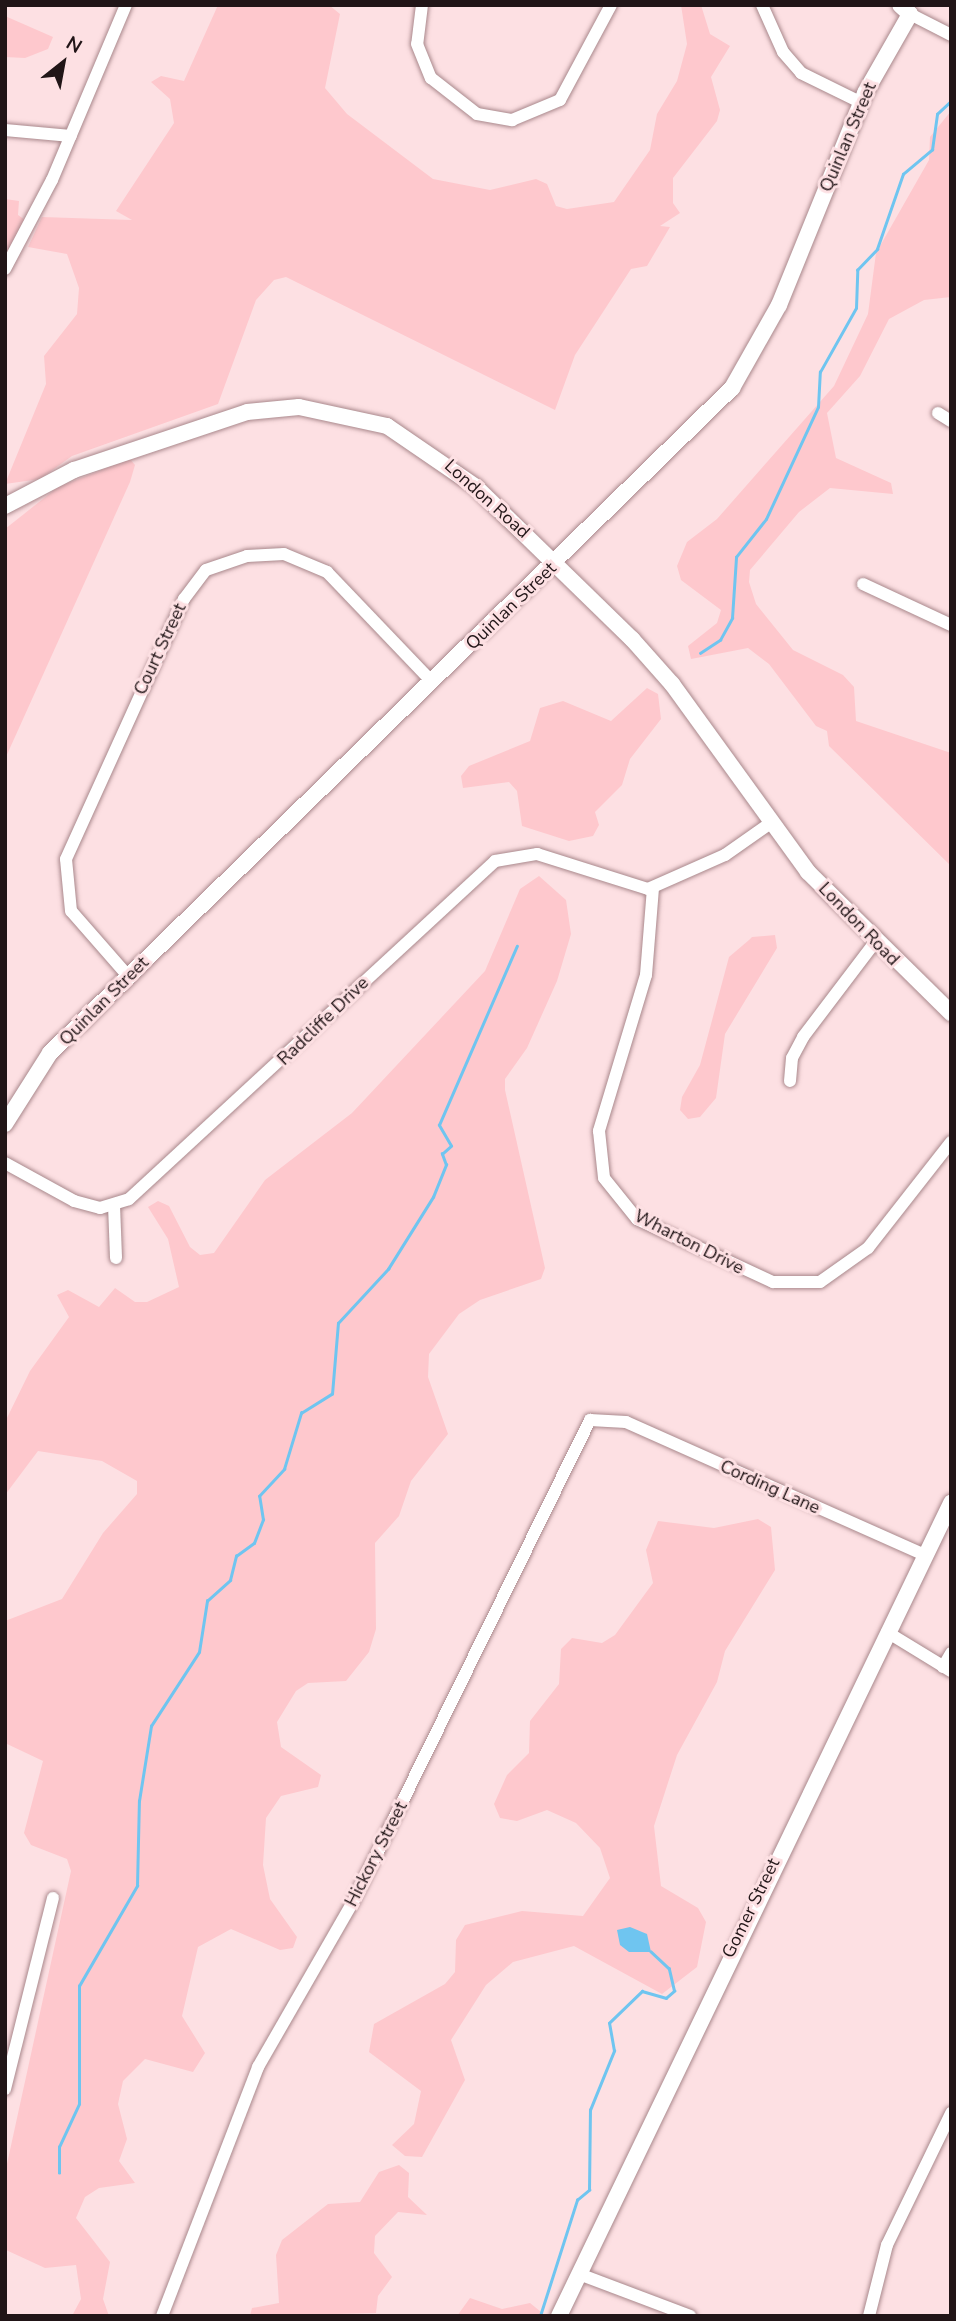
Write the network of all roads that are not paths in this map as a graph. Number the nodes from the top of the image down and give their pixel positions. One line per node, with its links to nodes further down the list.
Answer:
1 (126, 5): 9 (street)
2 (422, 5): 3 (street)
3 (611, 5)
4 (762, 5): 7 (street)
5 (905, 10): 6 (street); 7 (street, Quinlan Street)
6 (951, 36)
7 (860, 102): 14 (street, Quinlan Street)
8 (5, 131): 9 (street)
9 (71, 136): 10 (street)
10 (5, 269)
11 (938, 413): 12 (street)
12 (951, 421)
13 (5, 506): 14 (street, London Road)
14 (556, 563): 17 (street, Quinlan Street); 18 (street, London Road)
15 (863, 584): 16 (street)
16 (951, 625)
17 (432, 682): 21 (street, Quinlan Street); 21 (street, Court Street)
18 (772, 822): 19 (street); 20 (street, London Road)
19 (653, 888): 25 (street, Wharton Drive); 27 (street, Radcliffe Drive)
20 (876, 942): 22 (street, London Road); 23 (street)
21 (128, 976): 24 (street, Quinlan Street)
22 (951, 1013)
23 (790, 1081)
24 (5, 1124)
25 (951, 1142)
26 (5, 1163): 27 (street)
27 (114, 1205): 28 (street)
28 (116, 1258)
29 (616, 1419): 31 (street, Cording Lane); 39 (street, Hickory Street)
30 (951, 1503): 31 (street, Gomer Street)
31 (925, 1555): 32 (street, Gomer Street)
32 (887, 1632): 34 (street); 38 (street, Gomer Street)
33 (951, 1653): 34 (street)
34 (947, 1669)
35 (53, 1898): 36 (street)
36 (5, 2089)
37 (951, 2113): 42 (street)
38 (579, 2274): 40 (street, Gomer Street); 41 (street)
39 (162, 2316)
40 (559, 2316)
41 (690, 2316)
42 (869, 2316)

